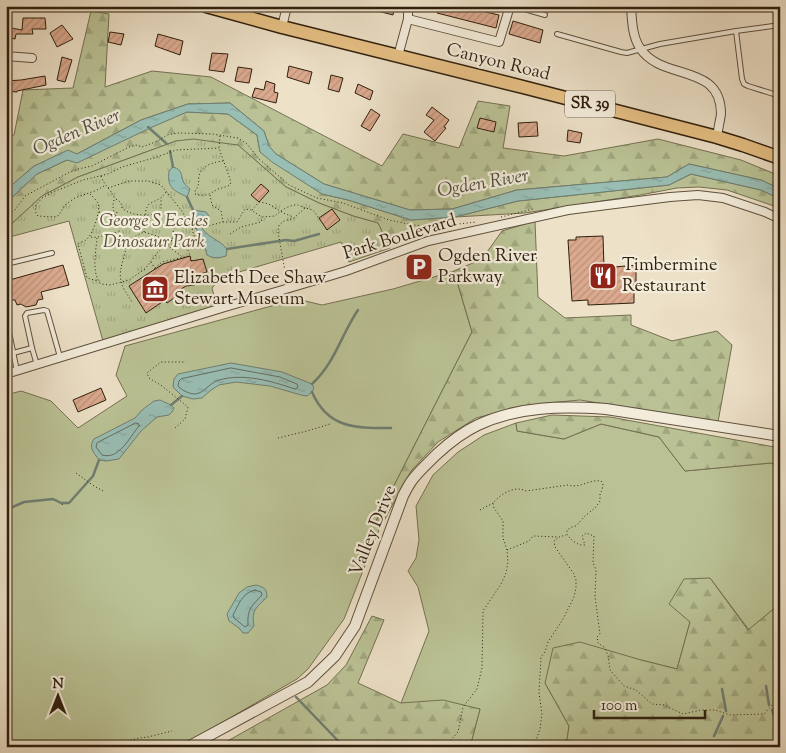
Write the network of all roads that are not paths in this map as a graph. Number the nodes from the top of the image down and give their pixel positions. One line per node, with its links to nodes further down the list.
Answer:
1 (206, 6): 10 (main road, Canyon Road / SR 39)
2 (287, 6): 10 (street)
3 (408, 6): 8 (street)
4 (510, 6): 8 (street)
5 (514, 6): 7 (lane)
6 (631, 6): 13 (street)
7 (544, 15)
8 (408, 19): 15 (street)
9 (780, 25): 11 (lane)
10 (282, 27): 15 (main road, Canyon Road / SR 39)
11 (736, 31): 13 (lane); 17 (lane)
12 (556, 34): 13 (lane)
13 (640, 49): 18 (street)
14 (6, 56): 16 (street)
15 (398, 56): 18 (main road, Canyon Road / SR 39)
16 (32, 58)
17 (780, 96)
18 (717, 137): 19 (main road, Canyon Road / SR 39)
19 (780, 158)
20 (780, 219): 26 (street, Park Boulevard)
21 (52, 253): 22 (lane)
22 (6, 264)
23 (6, 316): 25 (lane)
24 (32, 348): 25 (lane); 26 (lane); 27 (lane)
25 (13, 353): 28 (lane)
26 (60, 358): 27 (street, Park Boulevard)
27 (36, 365): 28 (street, Park Boulevard)
28 (17, 370): 29 (street, Park Boulevard)
29 (6, 374)
30 (780, 436): 31 (street, Valley Drive)
31 (188, 747)

